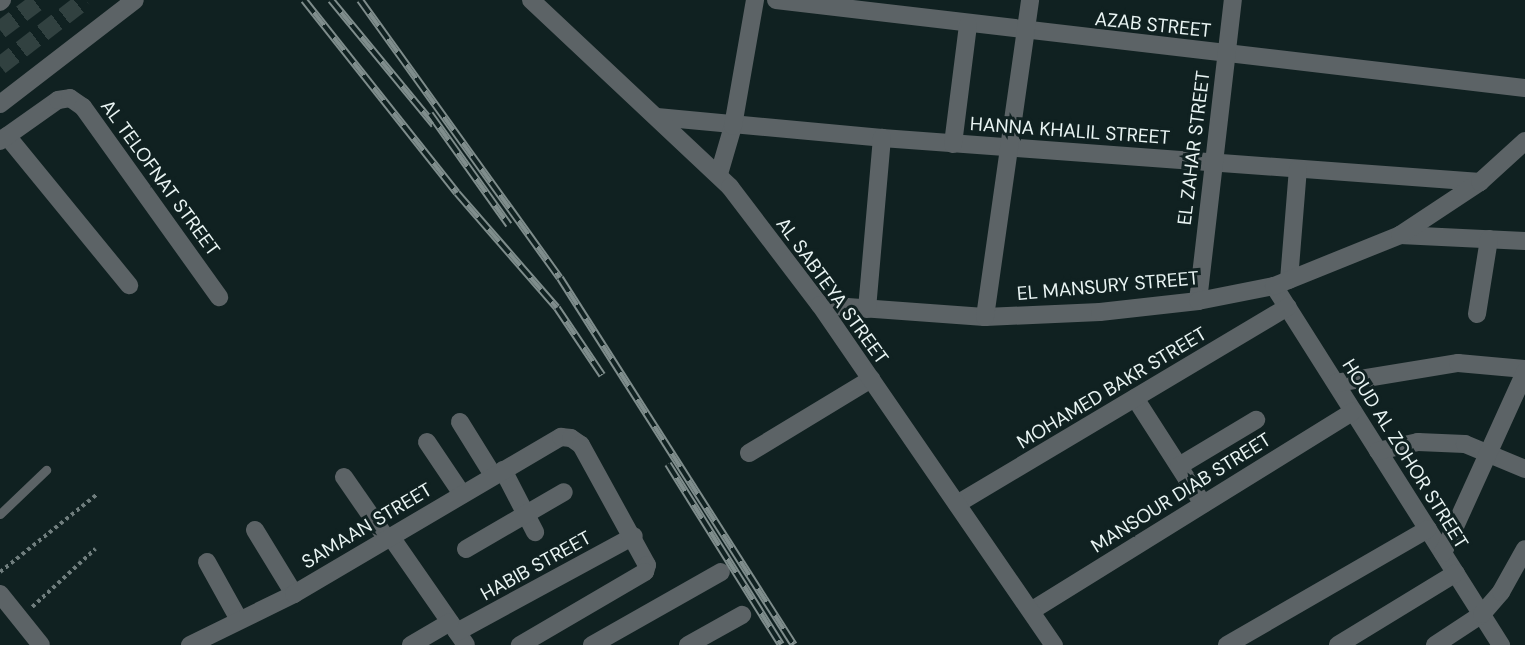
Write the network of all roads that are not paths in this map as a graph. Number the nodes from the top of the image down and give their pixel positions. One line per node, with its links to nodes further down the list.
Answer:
1 (135, 0): 11 (street)
2 (531, 0): 12 (street, AL SABTEYA STREET)
3 (755, 0): 13 (street)
4 (776, 0): 7 (street, AZAB STREET)
5 (1030, 0): 8 (street)
6 (1233, 0): 9 (street, EL ZAHAR STREET)
7 (968, 25): 8 (street, AZAB STREET); 17 (street)
8 (1026, 32): 9 (street, AZAB STREET); 18 (street)
9 (1227, 54): 10 (street, AZAB STREET); 19 (street, EL ZAHAR STREET)
10 (1525, 88)
11 (0, 104)
12 (657, 117): 13 (street, HANNA KHALIL STREET); 21 (street, AL SABTEYA STREET)
13 (733, 126): 15 (street, HANNA KHALIL STREET); 21 (street)
14 (4, 138): 27 (street); 28 (street, AL TELOFNAT STREET)
15 (882, 138): 17 (street, HANNA KHALIL STREET); 32 (street)
16 (1525, 141): 22 (street, EL MANSURY STREET)
17 (953, 144): 18 (street, HANNA KHALIL STREET)
18 (1009, 148): 19 (street, HANNA KHALIL STREET); 34 (street)
19 (1214, 162): 20 (street, HANNA KHALIL STREET); 29 (street, EL ZAHAR STREET)
20 (1298, 169): 22 (street, HANNA KHALIL STREET); 26 (street)
21 (719, 174): 30 (street, AL SABTEYA STREET)
22 (1480, 182): 23 (street, EL MANSURY STREET)
23 (1400, 235): 24 (street); 26 (street, EL MANSURY STREET)
24 (1489, 239): 25 (street); 33 (street)
25 (1525, 241)
26 (1282, 283): 29 (street, EL MANSURY STREET); 31 (street, HOUD AL ZOHOR STREET)
27 (129, 285)
28 (219, 296)
29 (1198, 301): 34 (street, EL MANSURY STREET)
30 (820, 305): 32 (street, EL MANSURY STREET); 36 (street, AL SABTEYA STREET)
31 (1288, 307): 37 (street, HOUD AL ZOHOR STREET); 38 (street, MOHAMED BAKR STREET)
32 (867, 309): 34 (street, EL MANSURY STREET)
33 (1477, 314)
34 (985, 317)
35 (1525, 370): 37 (street); 43 (street)
36 (871, 379): 45 (street); 54 (street, AL SABTEYA STREET)
37 (1336, 383): 39 (street, HOUD AL ZOHOR STREET)
38 (1135, 398): 46 (street); 54 (street, MOHAMED BAKR STREET)
39 (1353, 411): 44 (street, HOUD AL ZOHOR STREET); 53 (street, MANSOUR DIAB STREET)
40 (1256, 420): 46 (street)
41 (460, 422): 49 (street)
42 (428, 442): 52 (street)
43 (1488, 450): 44 (street); 47 (street); 64 (street)
44 (1378, 451): 57 (street, HOUD AL ZOHOR STREET)
45 (749, 453)
46 (1178, 466): 53 (street)
47 (1525, 469)
48 (46, 470): 55 (lane)
49 (498, 472): 52 (street, SAMAAN STREET); 56 (street); 60 (street, SAMAAN STREET)
50 (344, 477): 61 (street)
51 (564, 492): 56 (street)
52 (462, 494): 61 (street, SAMAAN STREET)
53 (1203, 504): 70 (street, MANSOUR DIAB STREET)
54 (957, 505): 70 (street, AL SABTEYA STREET)
55 (0, 514)
56 (526, 514): 59 (street); 62 (street)
57 (1428, 529): 64 (street, HOUD AL ZOHOR STREET); 82 (street)
58 (255, 530): 69 (street)
59 (535, 532)
60 (634, 536): 74 (street, HABIB STREET); 78 (street)
61 (388, 538): 69 (street, SAMAAN STREET); 74 (street)
62 (466, 549)
63 (1525, 549): 71 (street)
64 (1443, 553): 67 (street, HOUD AL ZOHOR STREET)
65 (207, 562): 73 (street)
66 (721, 572): 79 (street)
67 (1456, 573): 71 (street, HOUD AL ZOHOR STREET); 83 (street)
68 (0, 594): 75 (street)
69 (294, 594): 73 (street, SAMAAN STREET)
70 (1031, 611): 81 (street, AL SABTEYA STREET)
71 (1482, 614): 84 (street); 85 (street, HOUD AL ZOHOR STREET)
72 (742, 615): 80 (street)
73 (238, 618): 76 (street, SAMAAN STREET)
74 (458, 633): 77 (street, HABIB STREET)
75 (41, 645)
76 (190, 645)
77 (411, 645)
78 (520, 645)
79 (592, 645)
80 (688, 645)
81 (1054, 645)
82 (1227, 645)
83 (1338, 645)
84 (1435, 645)
85 (1501, 645)

